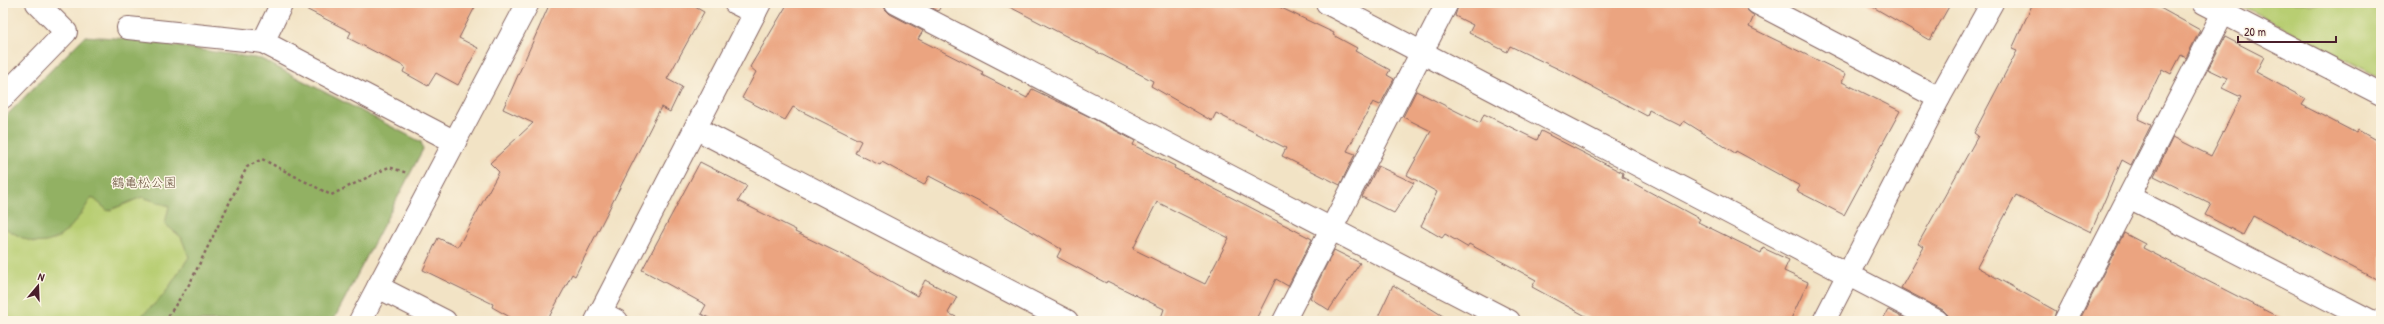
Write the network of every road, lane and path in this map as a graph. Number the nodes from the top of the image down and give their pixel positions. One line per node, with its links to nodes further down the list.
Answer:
1 (37, 3): 17 (street)
2 (282, 3): 14 (street)
3 (528, 3): 20 (street)
4 (735, 3): 11 (street)
5 (896, 3): 23 (street)
6 (1327, 3): 15 (street)
7 (1447, 3): 15 (street)
8 (1757, 3): 18 (street)
9 (1992, 3): 18 (street)
10 (2204, 3): 12 (street)
11 (757, 8): 19 (street)
12 (2224, 13): 16 (street); 22 (street)
13 (128, 28): 14 (street)
14 (263, 42): 20 (street)
15 (1422, 53): 23 (street); 24 (street)
16 (2381, 94)
17 (3, 97)
18 (1939, 98): 24 (street)
19 (695, 128): 26 (street); 30 (street)
20 (454, 142): 21 (street)
21 (433, 183): 25 (street); 27 (path)
22 (2129, 197): 35 (street); 36 (street)
23 (1332, 229): 31 (street); 32 (street)
24 (1848, 274): 33 (street); 34 (street)
25 (378, 286): 28 (street); 29 (street)
26 (604, 318)
27 (165, 321)
28 (360, 321)
29 (445, 321)
30 (1067, 321)
31 (1284, 321)
32 (1509, 321)
33 (1824, 321)
34 (1938, 321)
35 (2065, 321)
36 (2371, 321)

